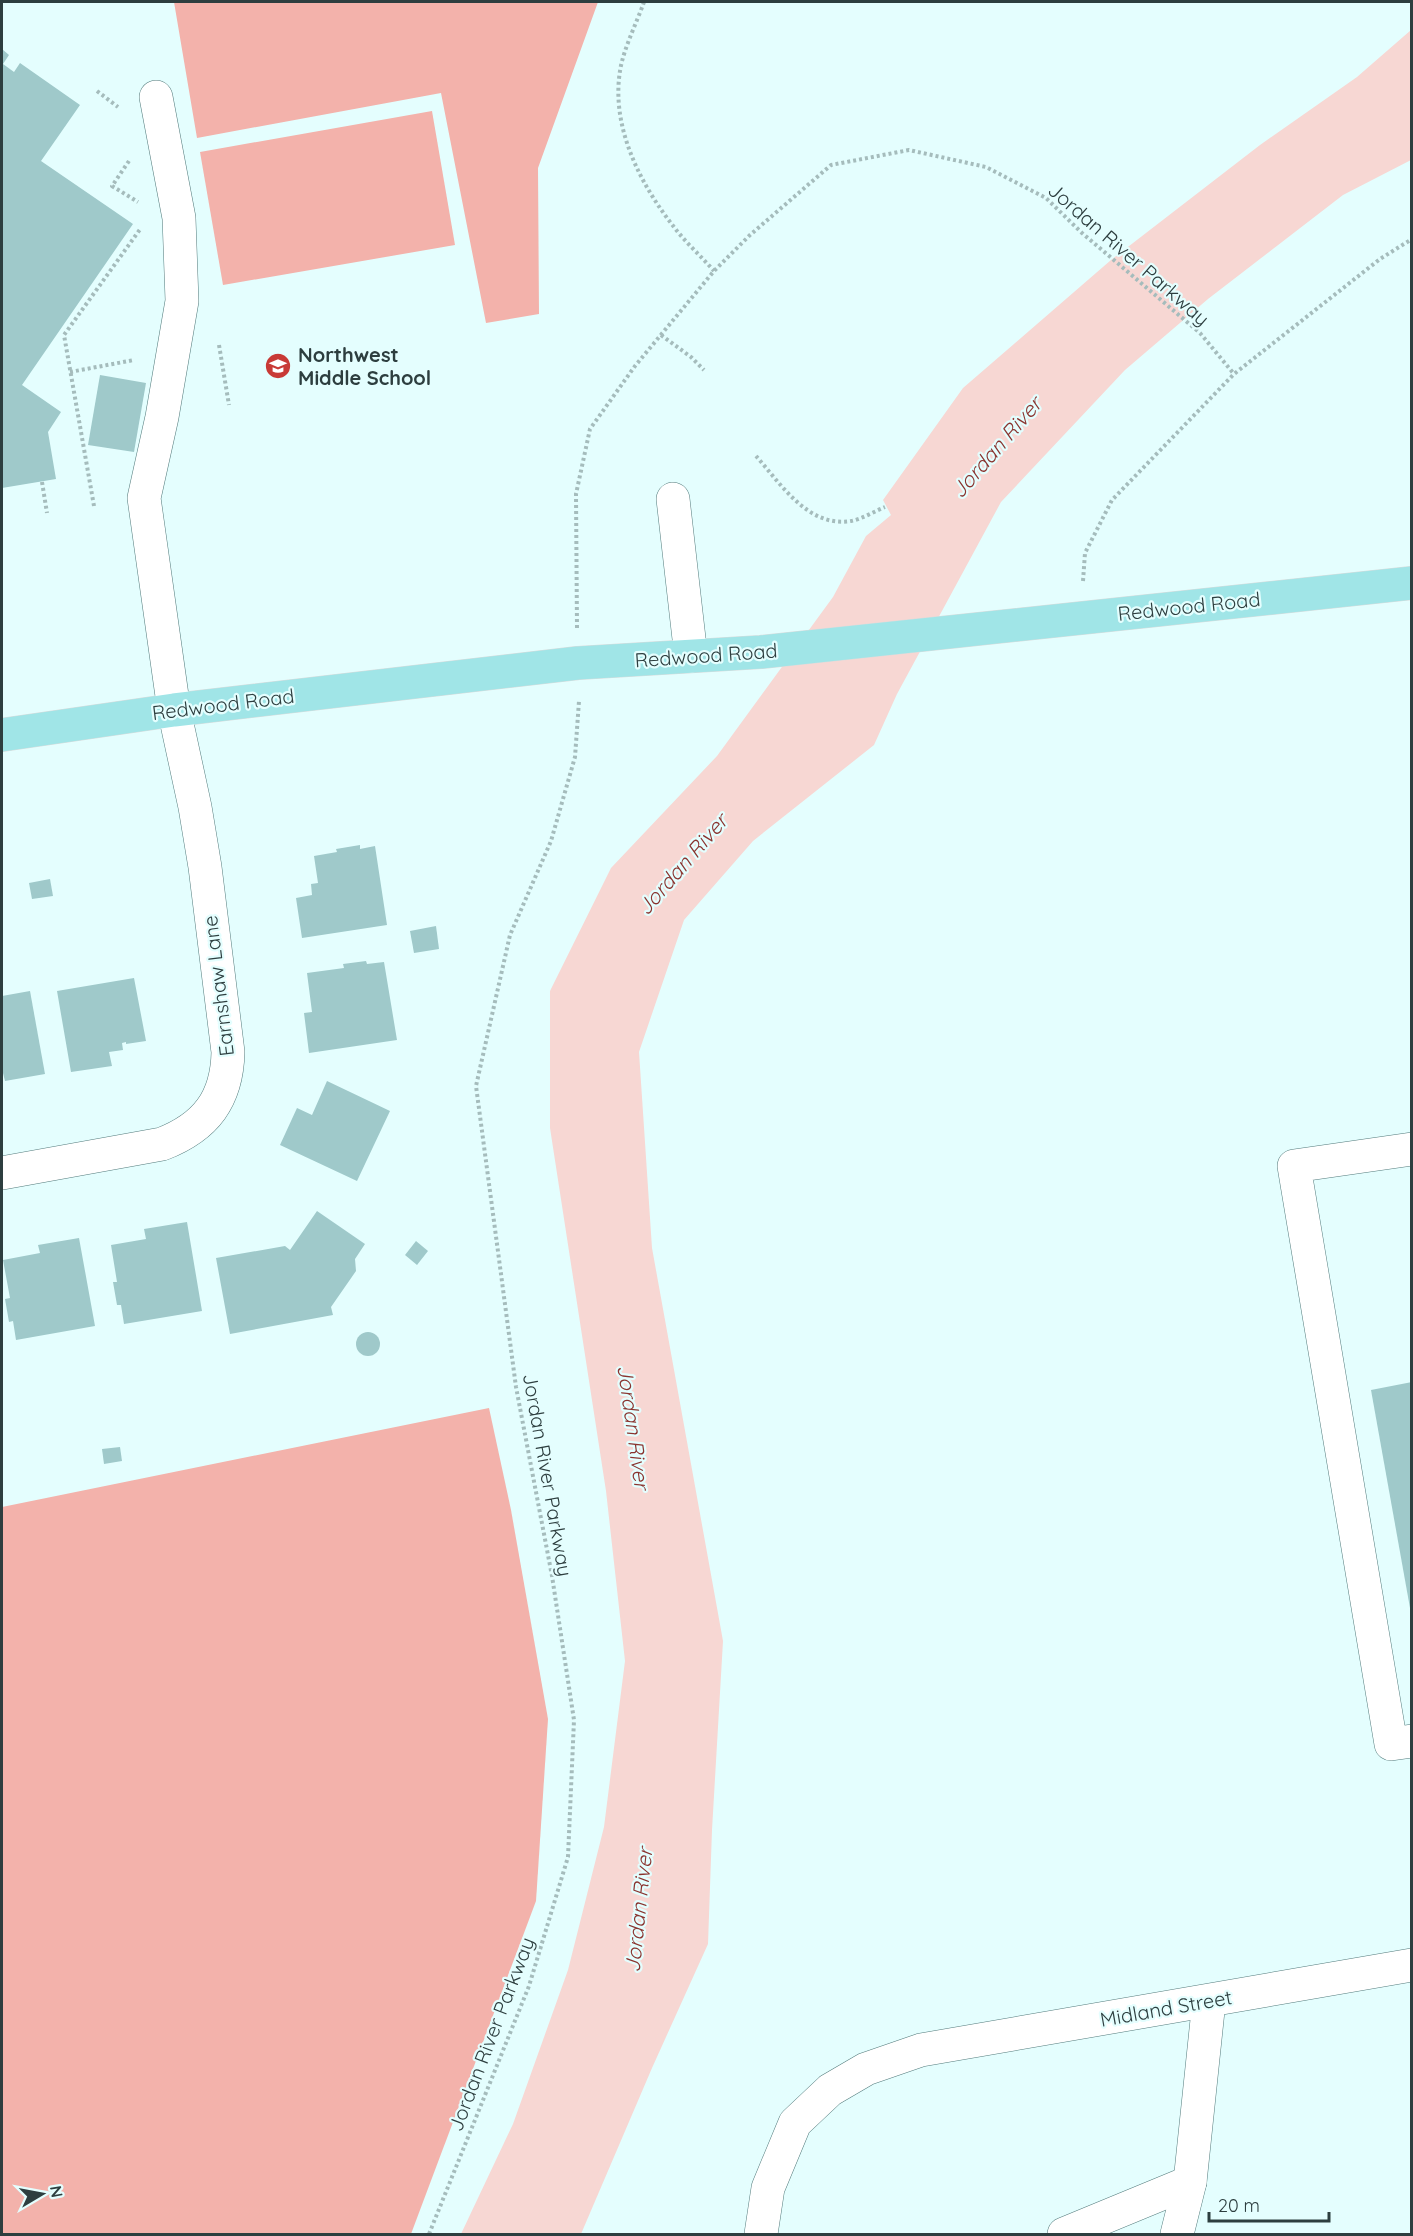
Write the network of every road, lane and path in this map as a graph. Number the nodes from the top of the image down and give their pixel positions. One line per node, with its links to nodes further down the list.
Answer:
1 (644, 2): 9 (path)
2 (97, 91): 4 (path)
3 (156, 97): 27 (street, Earnshaw Lane)
4 (120, 108)
5 (130, 160): 6 (path)
6 (144, 206)
7 (148, 220): 14 (path)
8 (1412, 239): 15 (path)
9 (714, 271): 10 (path, Jordan River Parkway); 15 (path, Jordan River Parkway)
10 (661, 335): 13 (path); 24 (path, Jordan River Parkway)
11 (219, 345): 16 (path)
12 (138, 360): 14 (path)
13 (704, 370)
14 (70, 372): 20 (path)
15 (1234, 374): 25 (path)
16 (230, 405)
17 (756, 456): 21 (path)
18 (42, 482): 22 (path)
19 (673, 499): 26 (street)
20 (94, 506)
21 (885, 507)
22 (47, 513)
23 (1412, 583): 25 (main road, Redwood Road)
24 (575, 585)
25 (1081, 617): 26 (main road, Redwood Road)
26 (691, 656): 27 (main road, Redwood Road)
27 (174, 710): 29 (main road, Redwood Road); 31 (street, Earnshaw Lane)
28 (579, 713): 36 (path, Jordan River Parkway)
29 (2, 735)
30 (1412, 1149): 32 (street)
31 (2, 1173)
32 (1412, 1740)
33 (1412, 1965): 34 (street, Midland Street)
34 (1209, 2001): 35 (street); 37 (street, Midland Street)
35 (1190, 2182): 38 (street); 39 (street)
36 (429, 2235)
37 (761, 2235)
38 (1064, 2235)
39 (1177, 2235)

